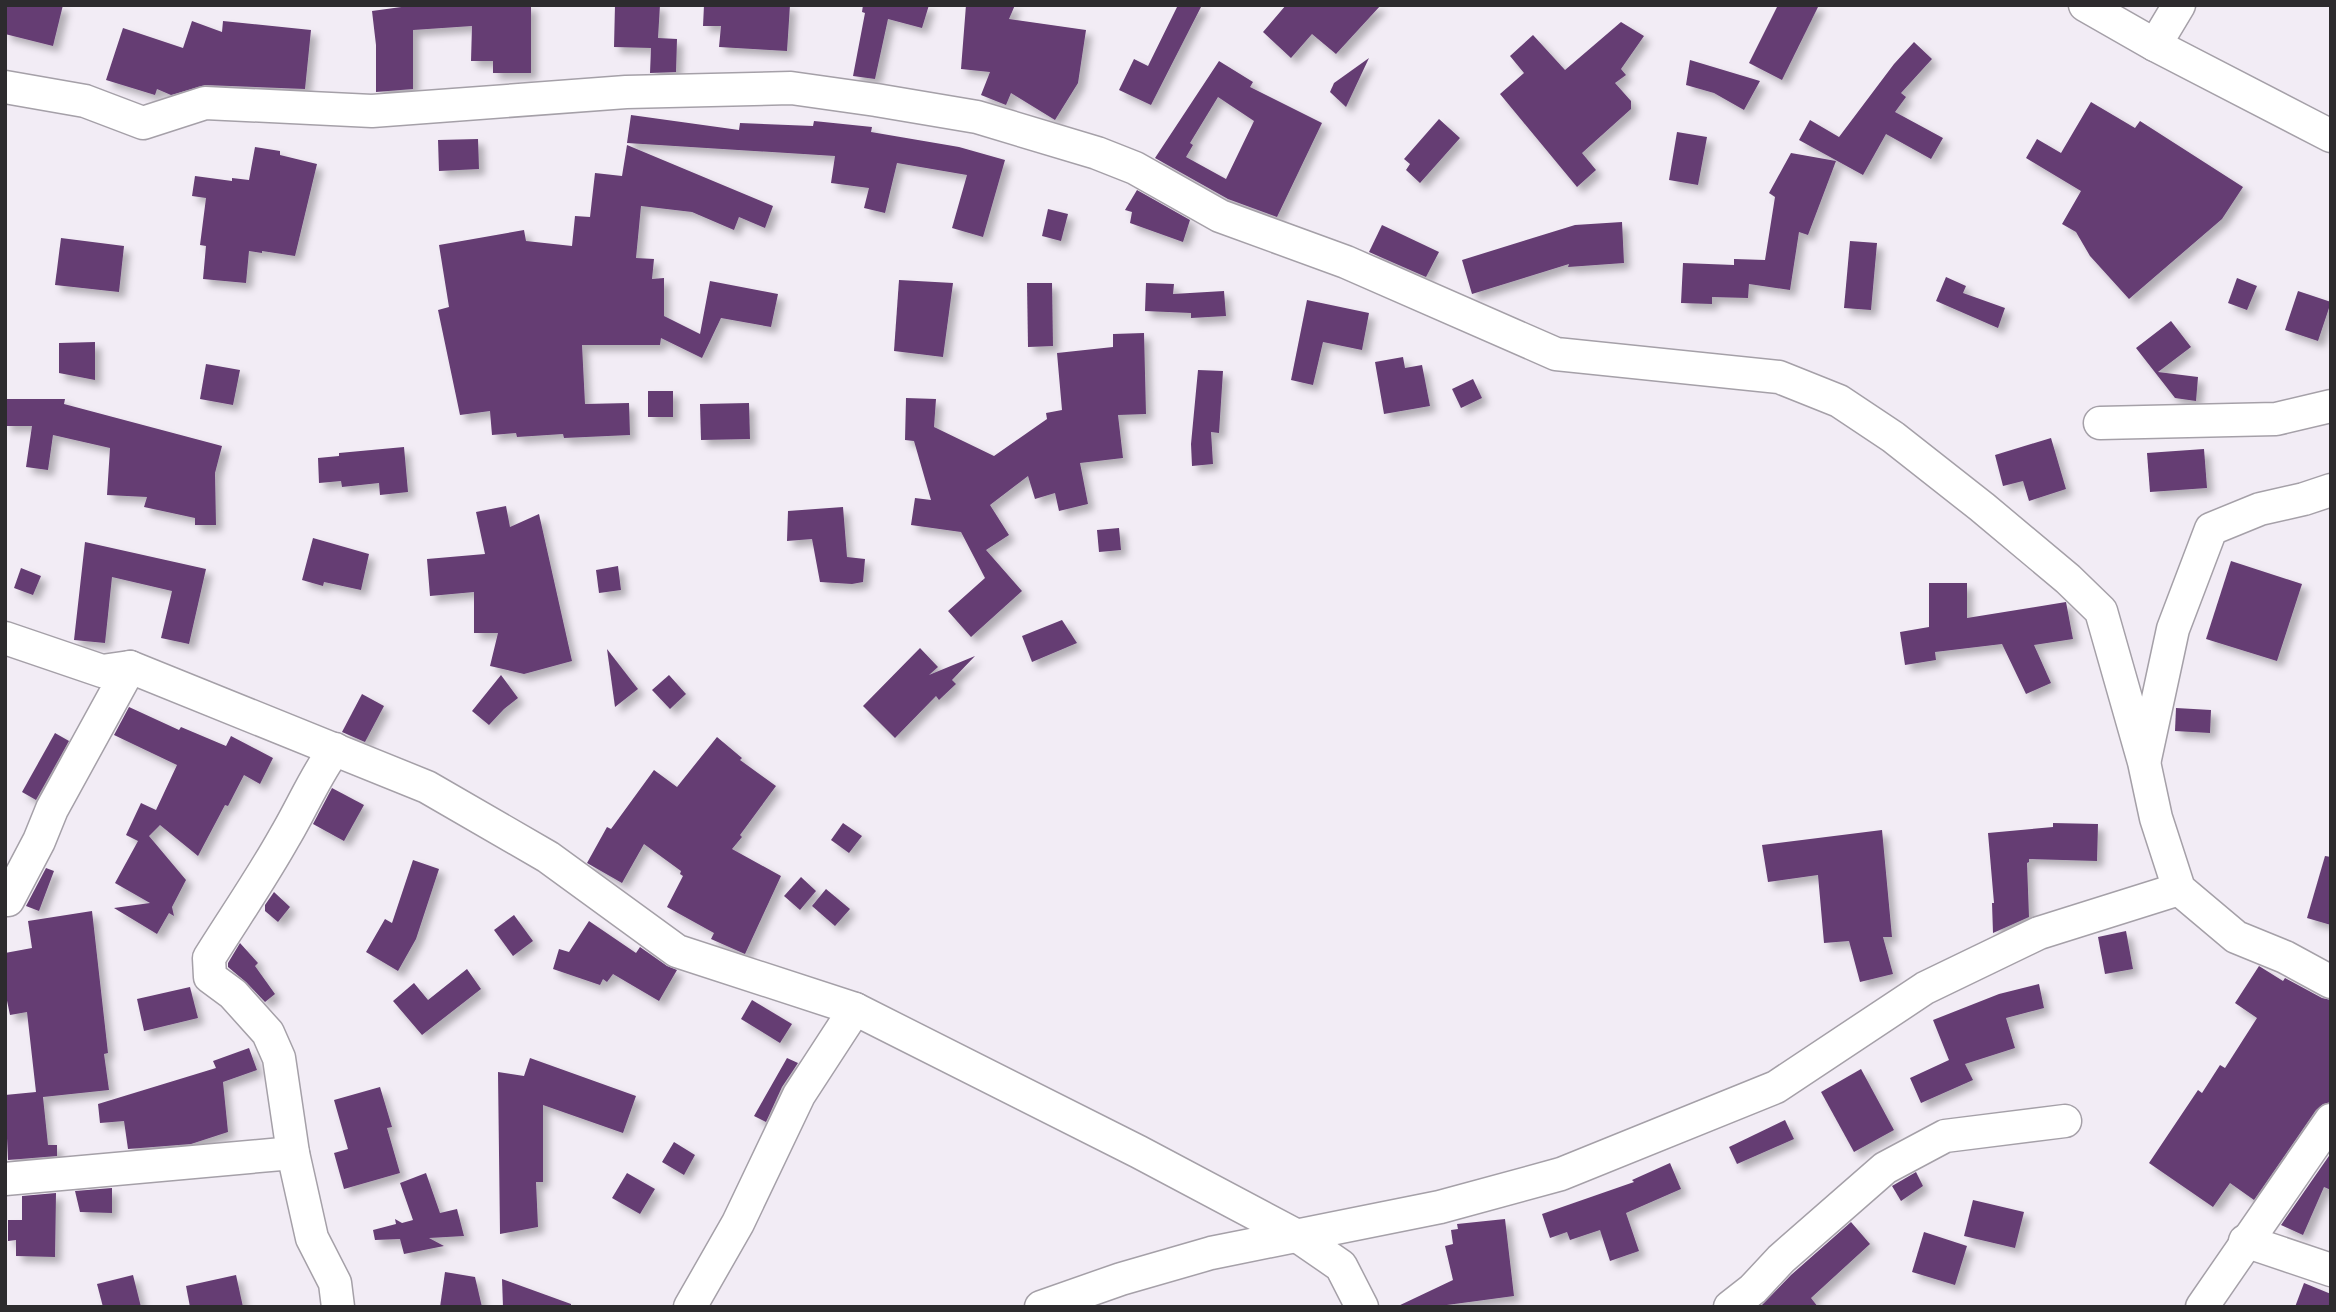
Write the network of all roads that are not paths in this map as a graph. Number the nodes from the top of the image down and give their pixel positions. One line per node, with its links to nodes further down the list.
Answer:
1 (2085, 5): 3 (street)
2 (2179, 5): 3 (street)
3 (2155, 45): 5 (street)
4 (5, 87): 12 (street)
5 (2331, 136)
6 (2331, 406): 7 (street)
7 (2100, 423)
8 (2331, 490): 12 (street)
9 (5, 638): 10 (street)
10 (130, 667): 11 (street); 14 (street)
11 (335, 748): 16 (street); 19 (street)
12 (2144, 762): 13 (street)
13 (2179, 889): 15 (street); 21 (street)
14 (9, 900)
15 (2331, 982)
16 (855, 1009): 21 (street); 25 (street)
17 (2331, 1119): 22 (street)
18 (2064, 1121): 28 (street)
19 (293, 1153): 20 (street); 24 (street)
20 (5, 1179)
21 (1299, 1237): 26 (street); 27 (street)
22 (2245, 1241): 23 (street); 29 (street)
23 (2331, 1270)
24 (338, 1307)
25 (690, 1307)
26 (1041, 1307)
27 (1362, 1307)
28 (1730, 1307)
29 (2202, 1307)

